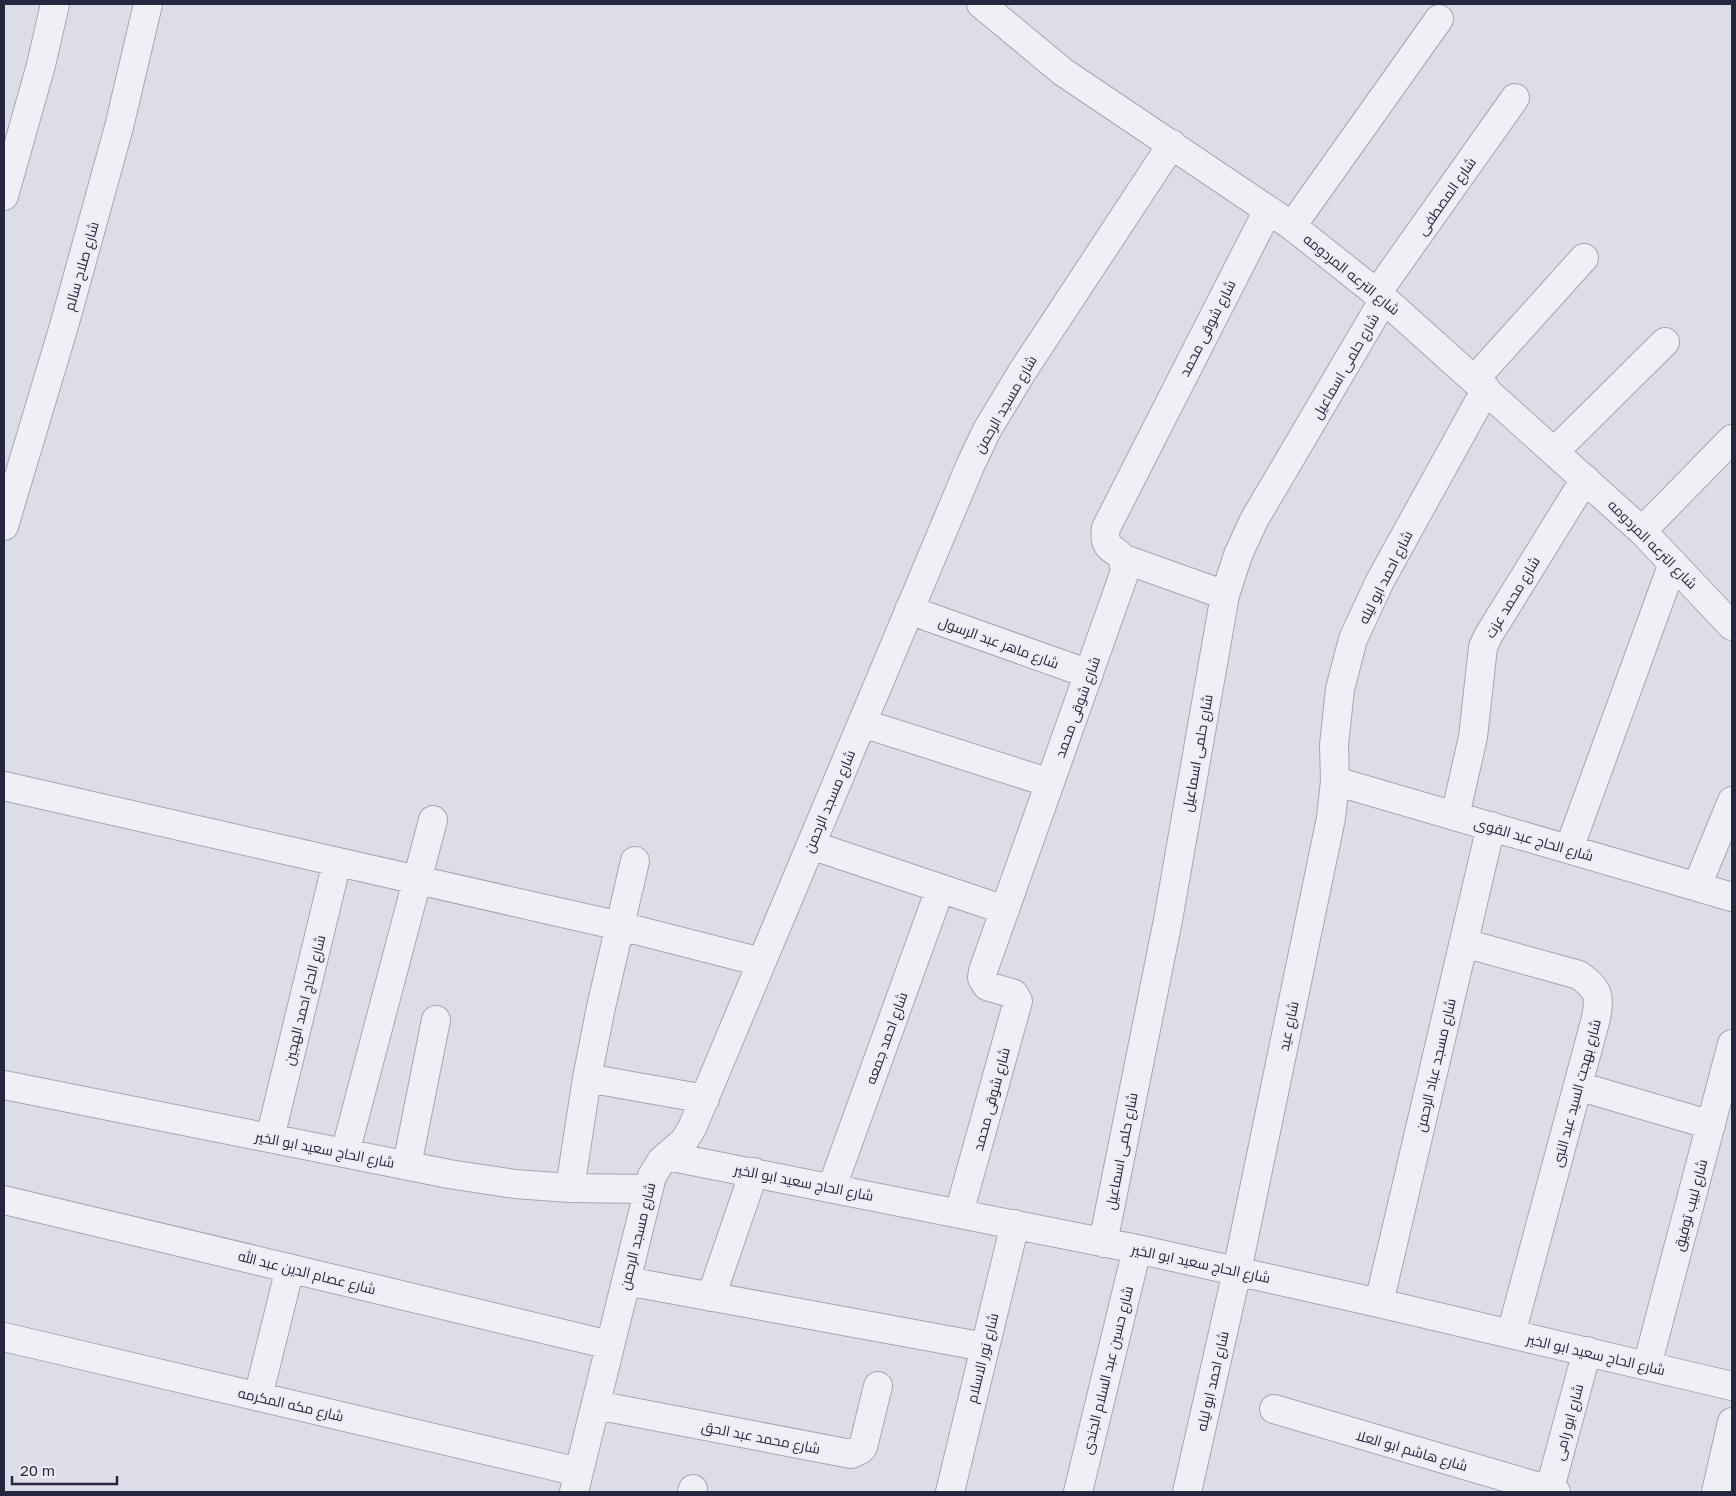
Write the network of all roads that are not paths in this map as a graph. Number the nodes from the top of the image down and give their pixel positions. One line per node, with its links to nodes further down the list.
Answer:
1 (55, 4): 7 (street)
2 (148, 4): 17 (street, شارع صلاح سالم)
3 (981, 4): 6 (street, شارع الترعه المردومه)
4 (1439, 19): 9 (street)
5 (1515, 98): 11 (street, شارع المصطفى)
6 (1172, 144): 8 (street, شارع الترعه المردومه); 22 (street, شارع مسجد الرحمن)
7 (4, 196)
8 (1268, 210): 9 (street, شارع الترعه المردومه); 19 (street, شارع شوقى محمد)
9 (1292, 226): 11 (street, شارع الترعه المردومه)
10 (1584, 258): 13 (street, شارع احمد ابو ليله)
11 (1381, 296): 13 (street, شارع الترعه المردومه); 21 (street, شارع حلمى اسماعيل)
12 (1665, 342): 15 (street)
13 (1481, 384): 15 (street, شارع الترعه المردومه); 26 (street, شارع احمد ابو ليله)
14 (1732, 440): 18 (street)
15 (1555, 451): 16 (street, شارع الترعه المردومه)
16 (1585, 479): 18 (street, شارع الترعه المردومه); 30 (street, شارع محمد عزت)
17 (4, 526)
18 (1642, 531): 20 (street, شارع الترعه المردومه)
19 (1124, 559): 21 (street); 24 (street, شارع شوقى محمد)
20 (1673, 563): 23 (street, شارع الترعه المردومه); 34 (street)
21 (1225, 595): 63 (street, شارع حلمى اسماعيل)
22 (909, 610): 24 (street, شارع ماهر عبد الرسول); 25 (street, شارع مسجد الرحمن)
23 (1730, 618)
24 (1089, 674): 27 (street, شارع شوقى محمد)
25 (862, 723): 27 (street); 33 (street, شارع مسجد الرحمن)
26 (1335, 781): 30 (street, شارع الحاج عبد القوى); 66 (street, شارع عيد)
27 (1050, 783): 41 (street, شارع شوقى محمد)
28 (4, 786): 36 (street)
29 (1732, 801): 38 (street)
30 (1455, 816): 32 (street, شارع الحاج عبد القوى)
31 (433, 820): 37 (street)
32 (1491, 826): 34 (street, شارع الحاج عبد القوى); 43 (street, شارع مسجد عباد الرحمن)
33 (811, 845): 39 (street); 44 (street, شارع مسجد الرحمن)
34 (1569, 849): 38 (street, شارع الحاج عبد القوى)
35 (635, 861): 42 (street)
36 (337, 862): 37 (street); 52 (street, شارع الحاج احمد الهجين)
37 (418, 880): 42 (street); 53 (street)
38 (1697, 886): 40 (street, شارع الحاج عبد القوى)
39 (940, 889): 41 (street); 57 (street, شارع احمد جمعه)
40 (1732, 897)
41 (1005, 910): 61 (street, شارع شوقى محمد)
42 (620, 926): 44 (street); 47 (street)
43 (1464, 943): 49 (street, شارع بهجت السيد عبد النبى); 69 (street, شارع مسجد عباد الرحمن)
44 (761, 962): 50 (street, شارع مسجد الرحمن)
45 (436, 1020): 55 (street)
46 (1732, 1044): 51 (street, شارع لبيب توفيق)
47 (587, 1078): 50 (street); 58 (street)
48 (4, 1085): 52 (street, شارع الحاج سعيد ابو الخير)
49 (1578, 1086): 51 (street); 70 (street, شارع بهجت السيد عبد النبى)
50 (705, 1099): 54 (street, شارع مسجد الرحمن)
51 (1711, 1124): 75 (street, شارع لبيب توفيق)
52 (270, 1138): 53 (street, شارع الحاج سعيد ابو الخير)
53 (345, 1153): 55 (street, شارع الحاج سعيد ابو الخير)
54 (667, 1156): 56 (street, شارع الحاج سعيد ابو الخير); 59 (street, شارع مسجد الرحمن)
55 (407, 1166): 58 (street, شارع الحاج سعيد ابو الخير)
56 (754, 1172): 57 (street, شارع الحاج سعيد ابو الخير); 68 (street)
57 (832, 1187): 61 (street, شارع الحاج سعيد ابو الخير)
58 (570, 1188): 59 (street, شارع الحاج سعيد ابو الخير)
59 (649, 1189): 67 (street, شارع مسجد الرحمن)
60 (4, 1200): 65 (street, شارع عصام الدين عبد الله)
61 (959, 1213): 62 (street, شارع الحاج سعيد ابو الخير)
62 (1015, 1224): 63 (street, شارع الحاج سعيد ابو الخير); 73 (street, شارع نور الاسلام)
63 (1103, 1243): 64 (street, شارع الحاج سعيد ابو الخير)
64 (1137, 1249): 66 (street, شارع الحاج سعيد ابو الخير); 84 (street, شارع حسين عبد السلام الجندى)
65 (290, 1268): 72 (street, شارع عصام الدين عبد الله); 78 (street)
66 (1237, 1271): 69 (street, شارع الحاج سعيد ابو الخير); 85 (street, شارع احمد ابو ليله)
67 (626, 1281): 68 (street); 72 (street, شارع مسجد الرحمن)
68 (711, 1296): 73 (street)
69 (1379, 1303): 70 (street, شارع الحاج سعيد ابو الخير)
70 (1511, 1334): 74 (street, شارع الحاج سعيد ابو الخير)
71 (4, 1337): 78 (street, شارع مكه المكرمه)
72 (610, 1345): 79 (street, شارع مسجد الرحمن)
73 (985, 1346): 83 (street, شارع نور الاسلام)
74 (1587, 1351): 75 (street, شارع الحاج سعيد ابو الخير); 86 (street, شارع ابو رامى)
75 (1647, 1366): 77 (street, شارع الحاج سعيد ابو الخير)
76 (878, 1386): 79 (street, شارع محمد عبد الحق)
77 (1732, 1386)
78 (258, 1397): 82 (street, شارع مكه المكرمه)
79 (596, 1405): 82 (street, شارع مسجد الرحمن)
80 (1274, 1409): 86 (street, شارع هاشم ابو العلا)
81 (1732, 1422): 87 (street)
82 (577, 1482)
83 (950, 1492)
84 (1078, 1492)
85 (1187, 1492)
86 (1552, 1492)
87 (1716, 1492)

